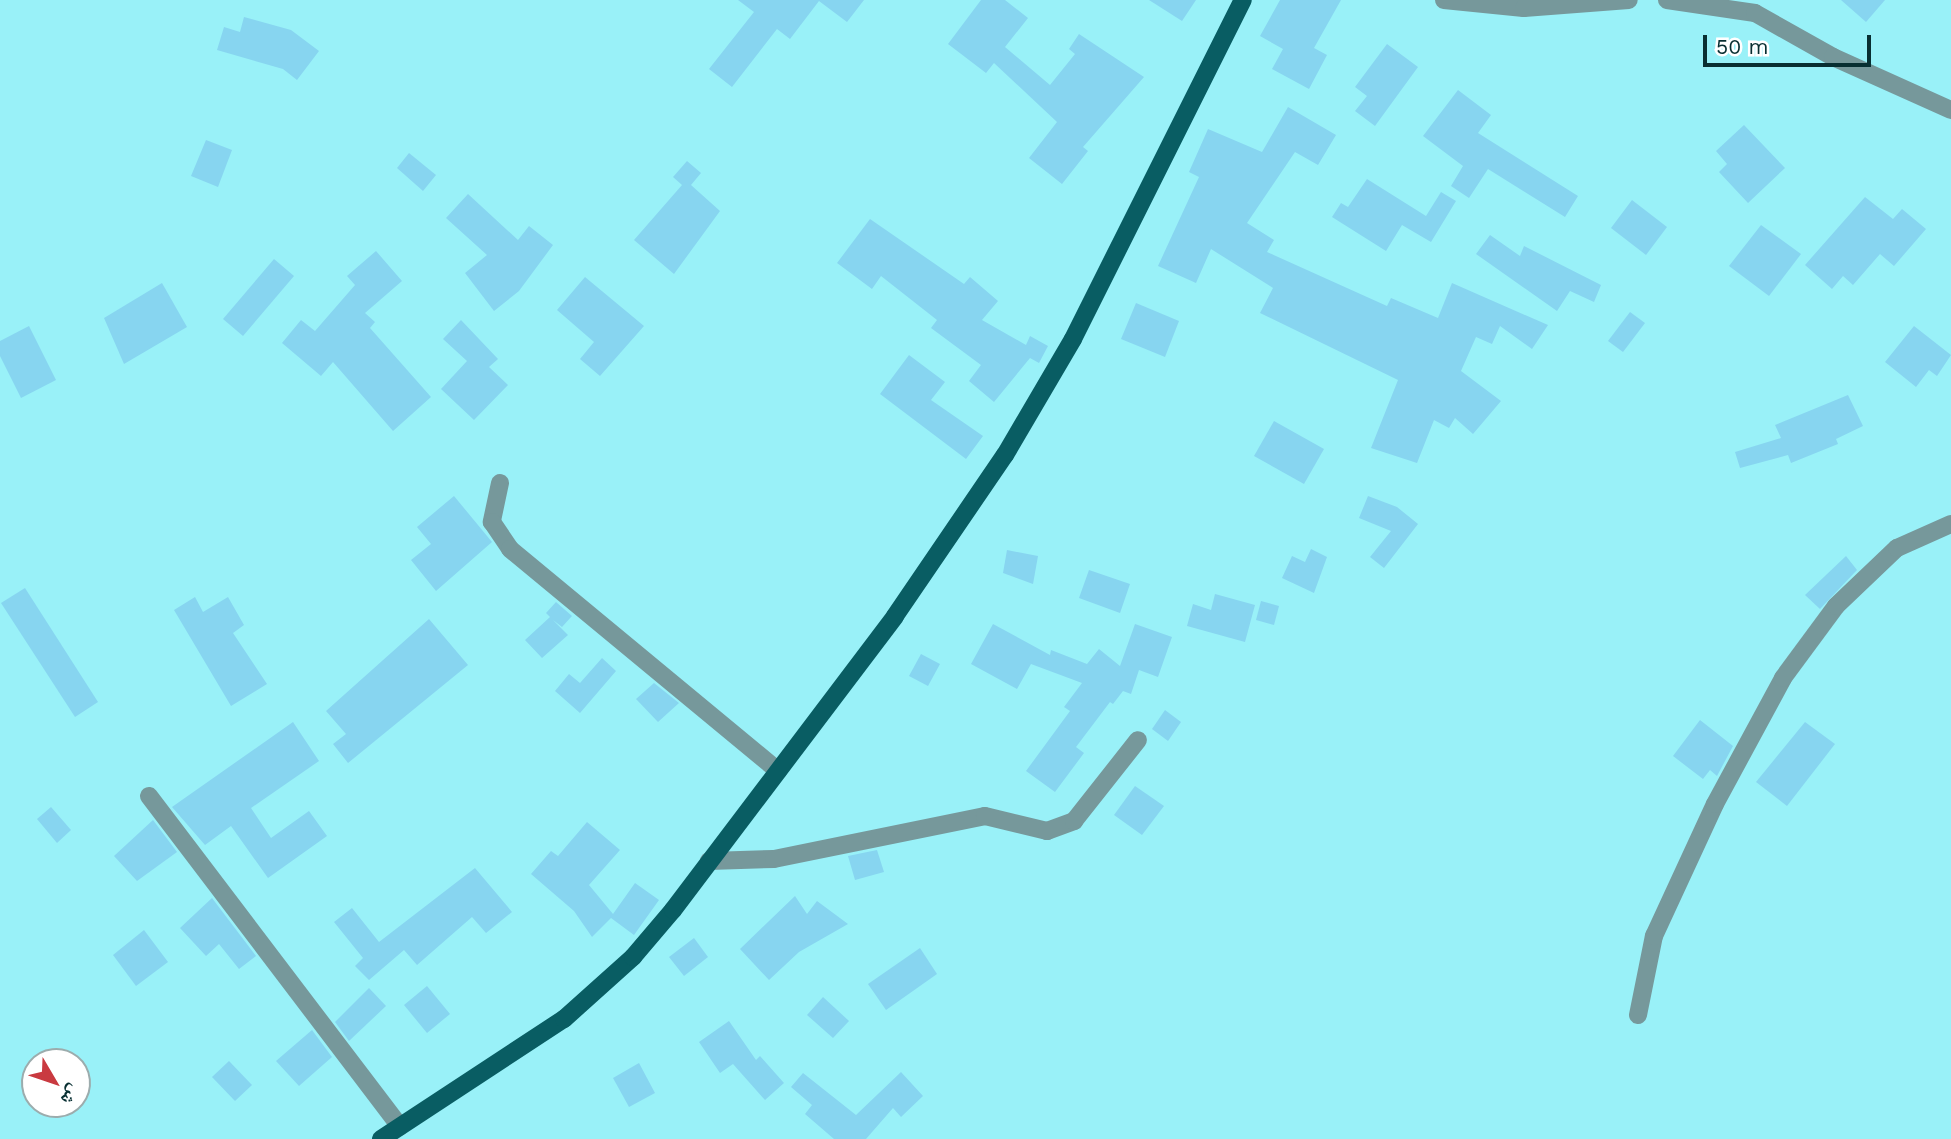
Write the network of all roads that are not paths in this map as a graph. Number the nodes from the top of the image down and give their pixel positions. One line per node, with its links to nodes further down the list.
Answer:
1 (1243, 0): 9 (main road)
2 (1444, 0): 3 (street)
3 (1629, 0)
4 (1667, 0): 5 (street)
5 (1951, 110)
6 (500, 483): 9 (street)
7 (1951, 524): 12 (street)
8 (1138, 740): 11 (street)
9 (778, 771): 11 (main road)
10 (149, 796): 13 (street)
11 (709, 861): 13 (main road)
12 (1638, 1015)
13 (400, 1127): 14 (main road)
14 (381, 1139)

